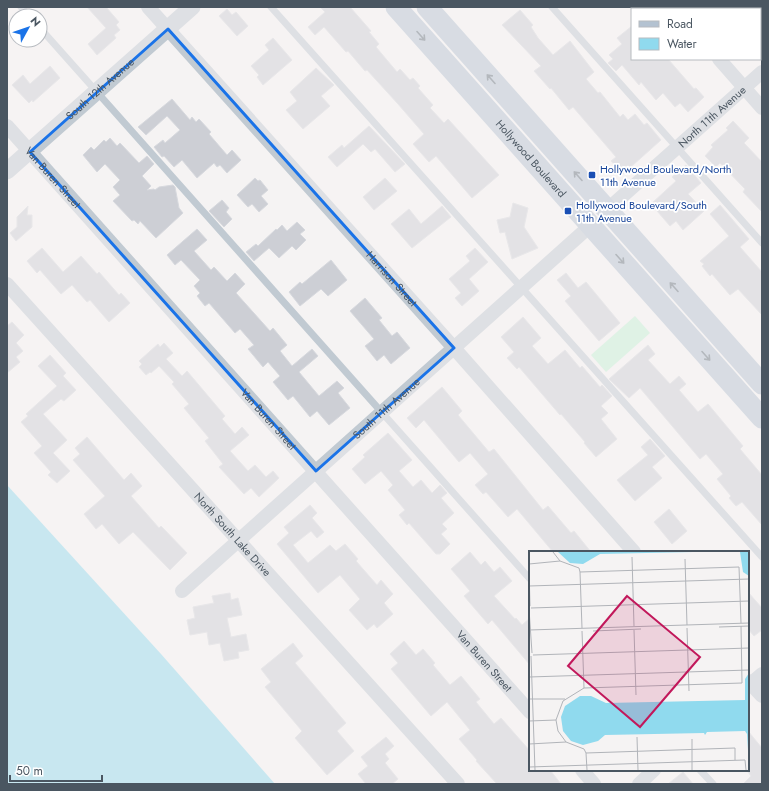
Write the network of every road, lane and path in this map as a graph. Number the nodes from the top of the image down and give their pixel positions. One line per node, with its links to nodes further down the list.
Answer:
1 (148, 7): 7 (street, Harrison Street)
2 (192, 7): 7 (street, South 12th Avenue)
3 (271, 7): 24 (lane)
4 (396, 7): 18 (main road, Hollywood Boulevard, one-way to 18)
5 (427, 7): 19 (main road, one-way to 5)
6 (552, 7): 15 (lane)
7 (168, 29): 12 (street, South 12th Avenue); 25 (street, Harrison Street)
8 (48, 37): 12 (lane)
9 (720, 60): 11 (street)
10 (762, 72): 11 (street, North 11th Avenue)
11 (745, 88): 13 (street); 15 (street, North 11th Avenue)
12 (97, 92): 16 (street, South 12th Avenue); 27 (lane)
13 (762, 108)
14 (7, 126): 16 (street, Van Buren Street)
15 (678, 148): 19 (street, North 11th Avenue); 21 (lane)
16 (30, 152): 17 (street, South 12th Avenue); 29 (street, Van Buren Street)
17 (7, 171)
18 (542, 171): 19 (main road); 20 (main road, Hollywood Boulevard)
19 (608, 209): 22 (main road)
20 (590, 226): 22 (main road); 24 (street, South 11th Avenue); 28 (main road, Hollywood Boulevard, one-way to 28)
21 (762, 243)
22 (640, 248): 26 (main road, one-way to 22)
23 (7, 284): 30 (street, North South Lake Drive)
24 (522, 287): 25 (street, South 11th Avenue); 32 (lane)
25 (454, 348): 27 (street, South 11th Avenue); 31 (street, Harrison Street)
26 (762, 384)
27 (382, 413): 29 (street, South 11th Avenue); 33 (lane)
28 (762, 418)
29 (316, 471): 30 (street, South 11th Avenue); 38 (street, Van Buren Street)
30 (240, 540): 34 (street, South 11th Avenue); 42 (street, North South Lake Drive)
31 (633, 551)
32 (762, 557)
33 (529, 578)
34 (182, 591)
35 (762, 674): 36 (street)
36 (749, 684): 37 (street)
37 (762, 696)
38 (529, 711)
39 (583, 771): 43 (street)
40 (653, 771): 44 (street)
41 (701, 771): 45 (lane)
42 (458, 784)
43 (594, 784)
44 (639, 784)
45 (713, 784)

